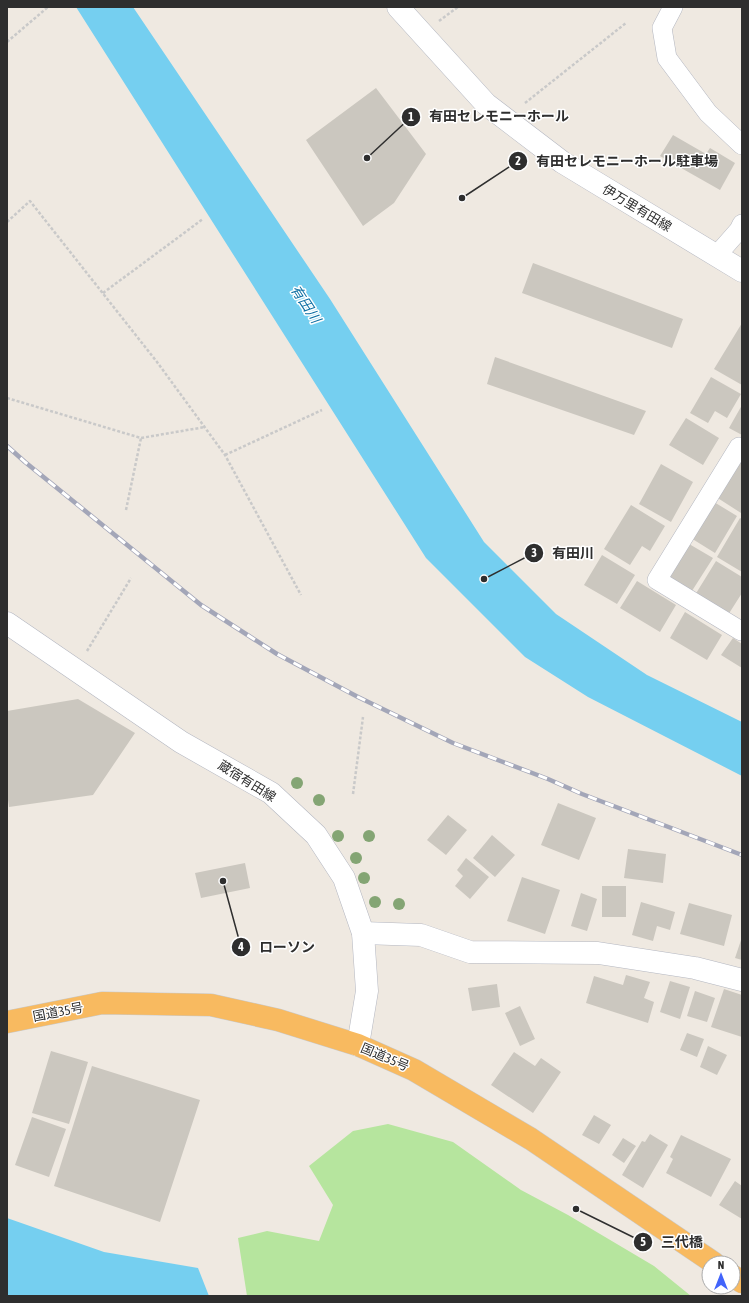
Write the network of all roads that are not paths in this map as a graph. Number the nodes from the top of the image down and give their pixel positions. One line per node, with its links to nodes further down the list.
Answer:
1 (398, 7): 5 (main road, 伊万里有田線)
2 (673, 7): 3 (street)
3 (742, 146)
4 (742, 224): 5 (street)
5 (716, 255): 6 (main road, 伊万里有田線)
6 (742, 271)
7 (742, 450): 9 (street)
8 (7, 623): 10 (main road, 蔵宿有田線)
9 (742, 630)
10 (363, 933): 11 (main road); 13 (main road, 蔵宿有田線)
11 (742, 980)
12 (7, 1022): 13 (highway, 国道35号)
13 (358, 1045): 14 (highway, 国道35号)
14 (702, 1255)

